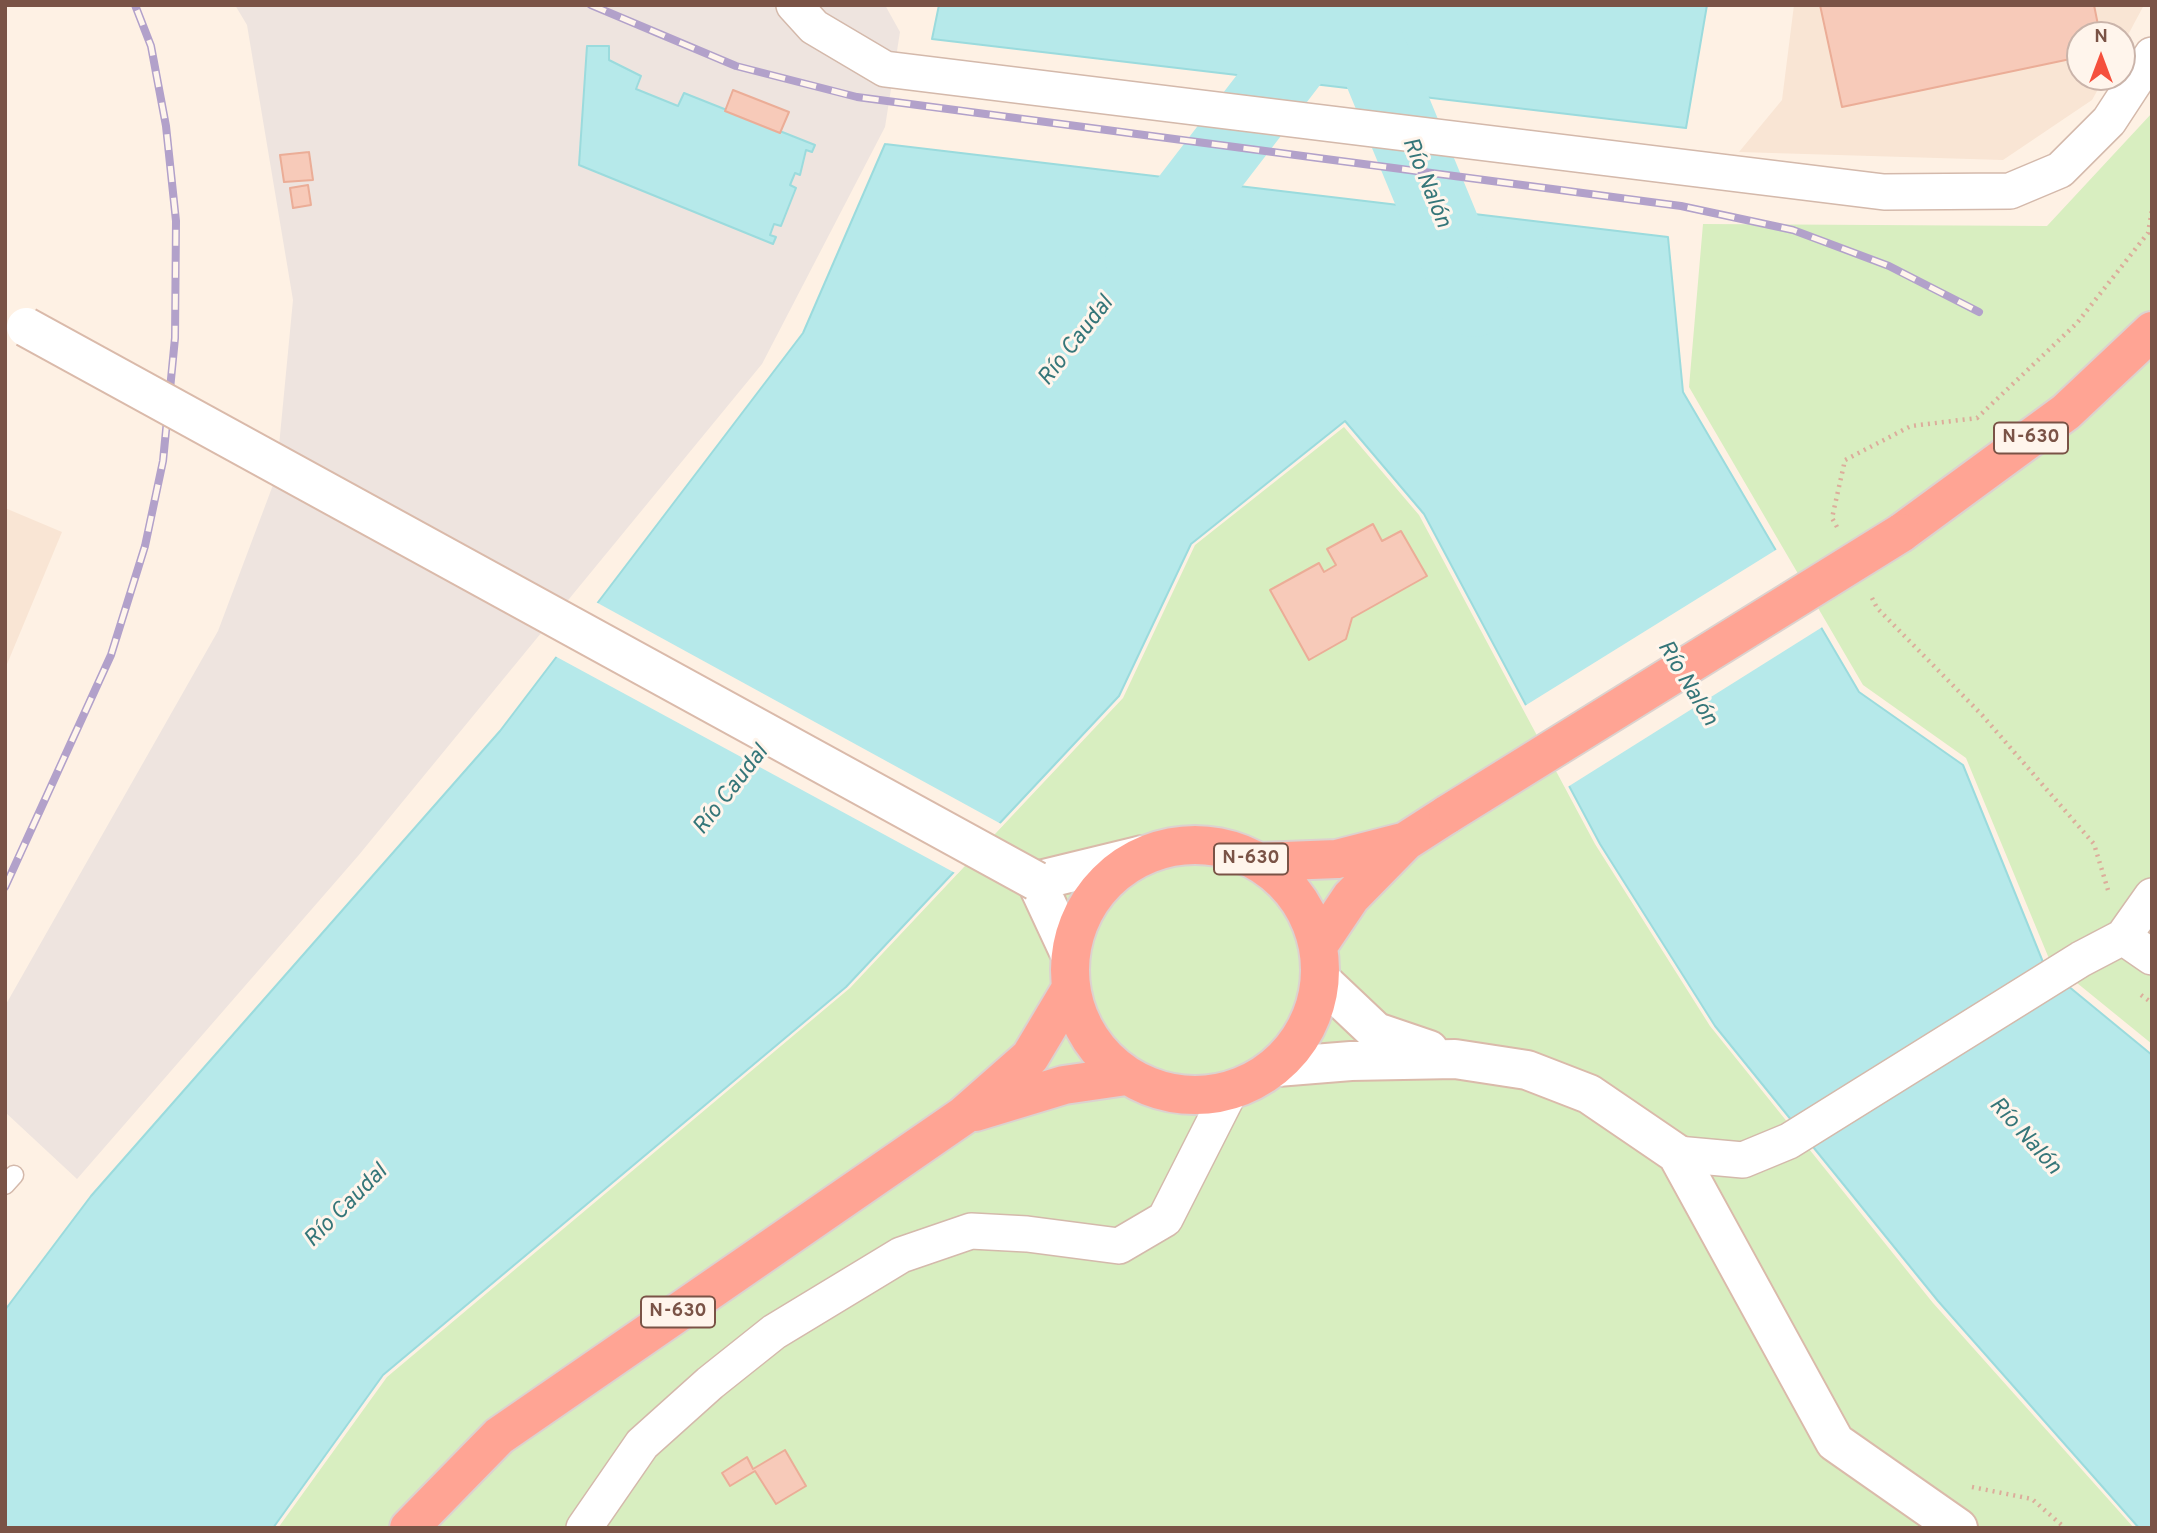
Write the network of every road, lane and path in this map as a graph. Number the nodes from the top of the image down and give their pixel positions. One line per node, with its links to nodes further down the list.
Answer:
1 (794, 5): 2 (street)
2 (2152, 55)
3 (2152, 210): 6 (path)
4 (16, 321): 11 (street, bridge)
5 (2152, 331): 8 (highway, N-630, bridge)
6 (1838, 529)
7 (1872, 597): 13 (path)
8 (1406, 841): 10 (highway, N-630); 14 (highway, N-630)
9 (1143, 855): 10 (highway, N-630); 11 (street); 16 (highway, N-630)
10 (1259, 862): 14 (highway, N-630)
11 (1036, 881): 16 (street)
12 (2152, 895): 13 (street)
13 (2123, 936): 15 (street); 23 (street)
14 (1320, 943): 17 (highway, N-630)
15 (2152, 957)
16 (1070, 972): 20 (highway, N-630); 22 (highway, N-630)
17 (1321, 980): 18 (street); 19 (highway, N-630)
18 (1454, 1059): 19 (street); 23 (street)
19 (1277, 1067): 21 (highway, N-630)
20 (1126, 1076): 21 (highway, N-630); 22 (highway, N-630)
21 (1230, 1091): 25 (street)
22 (963, 1116): 24 (highway, N-630)
23 (1677, 1154): 26 (street)
24 (409, 1528)
25 (584, 1528)
26 (1958, 1528)

